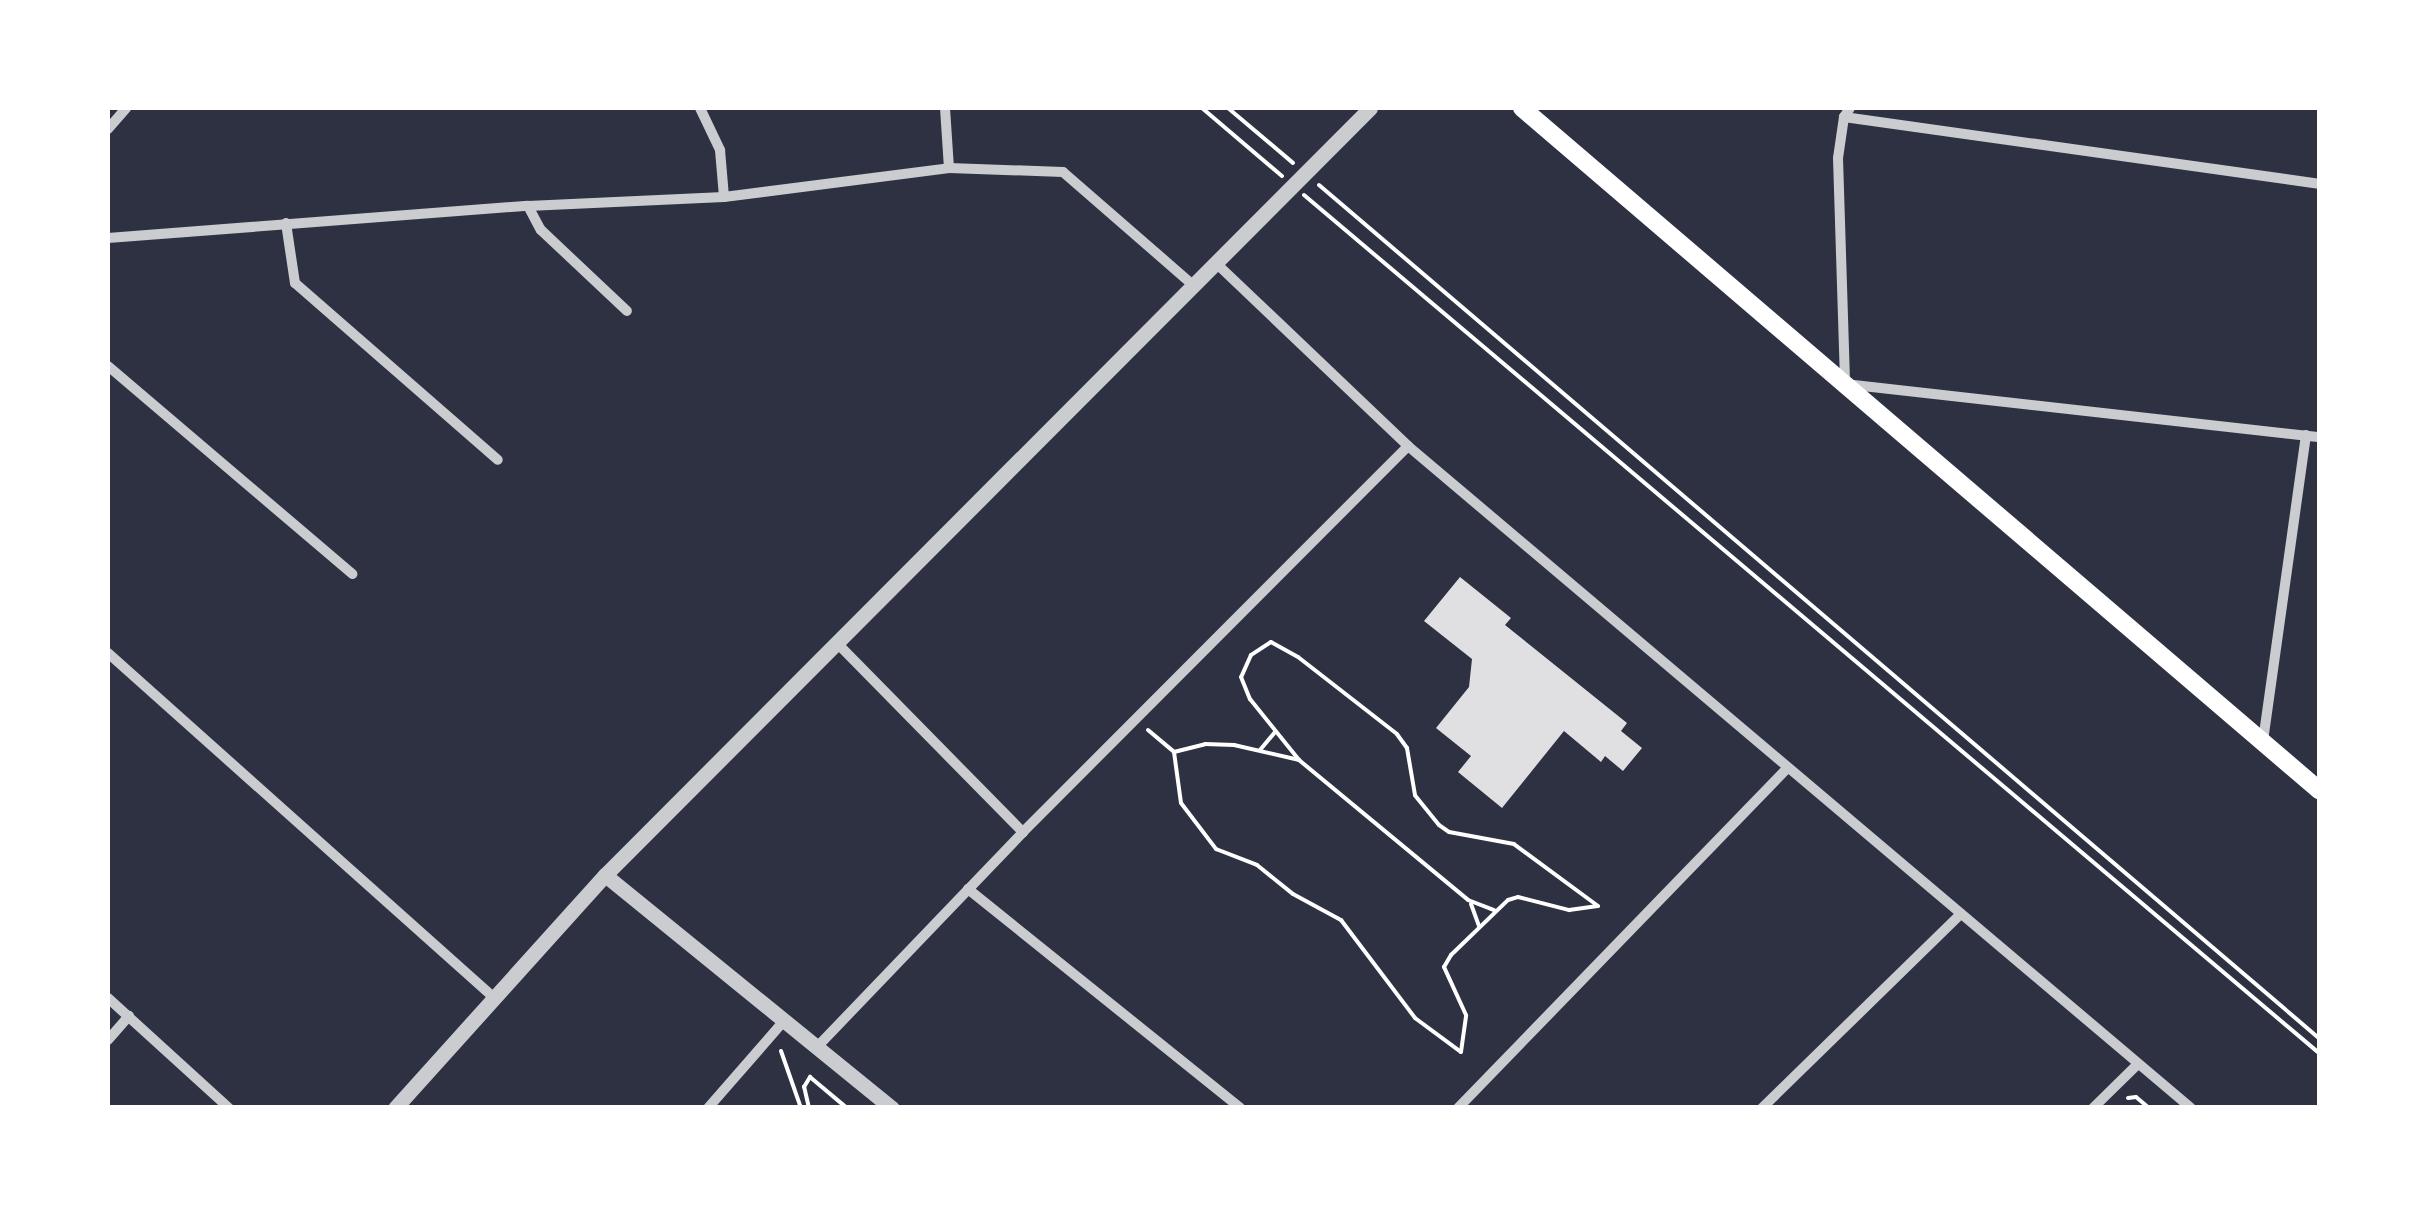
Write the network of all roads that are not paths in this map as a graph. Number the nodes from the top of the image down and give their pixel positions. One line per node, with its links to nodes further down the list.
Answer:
1 (126, 108): 7 (street)
2 (700, 108): 10 (street)
3 (945, 108): 8 (street)
4 (1370, 108): 14 (street)
5 (1522, 108): 18 (main road)
6 (1847, 112): 9 (street); 18 (street)
7 (108, 129)
8 (949, 168): 10 (street); 15 (street)
9 (2320, 184)
10 (724, 197): 11 (street)
11 (528, 206): 12 (street); 16 (street)
12 (286, 223): 13 (street); 22 (street)
13 (108, 238)
14 (1218, 265): 15 (street); 21 (street)
15 (1195, 287): 24 (street)
16 (626, 310)
17 (108, 366): 23 (street)
18 (1846, 384): 19 (street); 26 (main road)
19 (2306, 435): 20 (street); 26 (street)
20 (2320, 436)
21 (1408, 446): 27 (street); 29 (street)
22 (498, 460)
23 (352, 574)
24 (836, 642): 29 (street); 30 (street)
25 (108, 653): 33 (street)
26 (2263, 742): 28 (main road)
27 (1786, 769): 32 (street); 45 (street)
28 (2320, 790)
29 (1023, 832): 31 (street)
30 (605, 875): 33 (street); 36 (street)
31 (968, 889): 38 (street); 44 (street)
32 (1960, 915): 39 (street); 46 (street)
33 (492, 996): 41 (street)
34 (108, 998): 35 (street)
35 (128, 1016): 37 (street); 40 (street)
36 (784, 1020): 38 (street); 42 (street)
37 (108, 1040)
38 (818, 1046): 43 (street)
39 (2138, 1064): 47 (street); 48 (street)
40 (229, 1108)
41 (395, 1108)
42 (708, 1108)
43 (892, 1108)
44 (1240, 1108)
45 (1458, 1108)
46 (1762, 1108)
47 (2093, 1108)
48 (2191, 1108)

